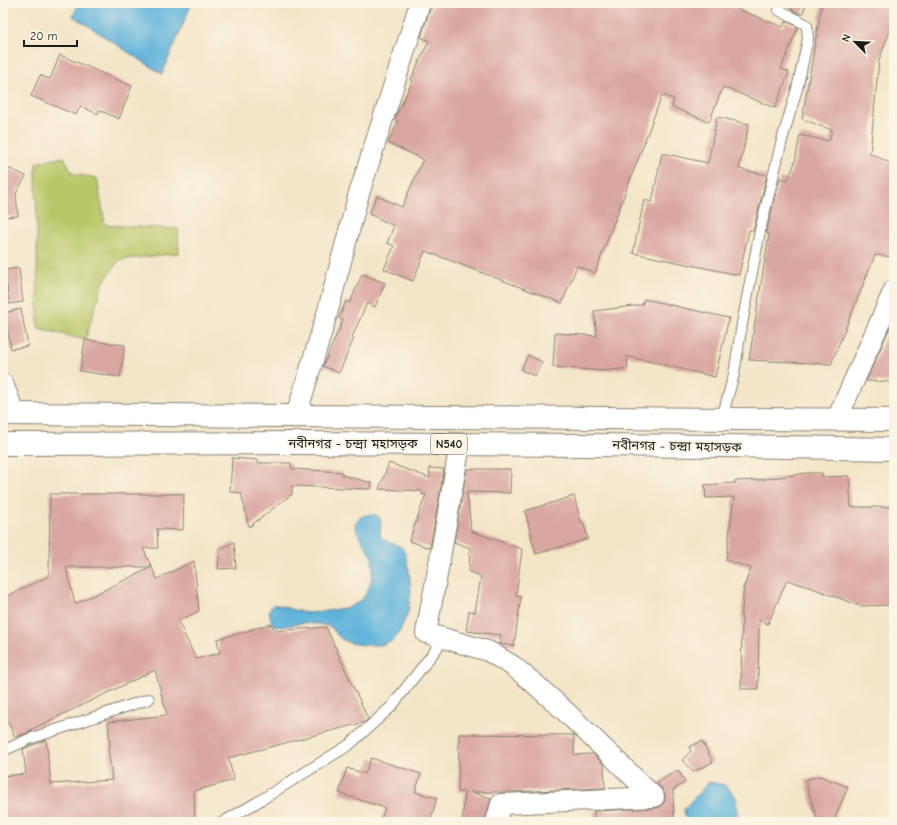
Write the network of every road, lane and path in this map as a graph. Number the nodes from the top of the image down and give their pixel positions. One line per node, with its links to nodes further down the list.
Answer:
1 (420, 3): 6 (street)
2 (782, 3): 7 (lane)
3 (894, 290): 8 (street)
4 (3, 384): 5 (street)
5 (9, 414): 6 (highway, নবীনগর - চন্দ্রা মহাসড়ক / N540)
6 (296, 416): 7 (highway, নবীনগর - চন্দ্রা মহাসড়ক / N540)
7 (722, 418): 8 (highway, নবীনগর - চন্দ্রা মহাসড়ক / N540)
8 (837, 419): 9 (highway, নবীনগর - চন্দ্রা মহাসড়ক / N540)
9 (894, 420)
10 (3, 444): 11 (highway, নবীনগর - চন্দ্রা মহাসড়ক / N540)
11 (460, 444): 12 (highway, নবীনগর - চন্দ্রা মহাসড়ক / N540); 13 (street)
12 (894, 449)
13 (445, 638): 16 (lane); 17 (street)
14 (149, 699): 15 (lane)
15 (3, 751)
16 (223, 822)
17 (496, 822)

